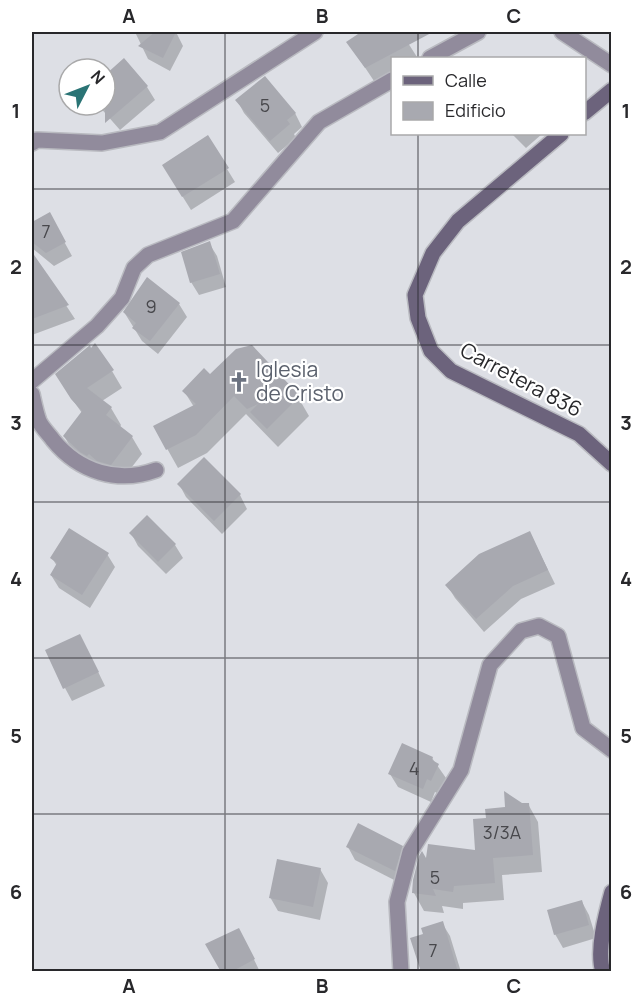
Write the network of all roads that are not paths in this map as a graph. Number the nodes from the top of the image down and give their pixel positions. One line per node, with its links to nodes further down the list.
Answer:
1 (315, 32): 10 (street)
2 (478, 32): 4 (street)
3 (562, 32): 5 (street)
4 (432, 57)
5 (612, 64)
6 (391, 81): 11 (street)
7 (612, 90): 8 (street)
8 (586, 112)
9 (560, 135): 13 (street, Carretera 836)
10 (32, 143)
11 (32, 381)
12 (32, 394): 14 (street)
13 (612, 464)
14 (156, 470)
15 (612, 750): 17 (street)
16 (612, 892): 18 (street)
17 (401, 972)
18 (603, 972)

